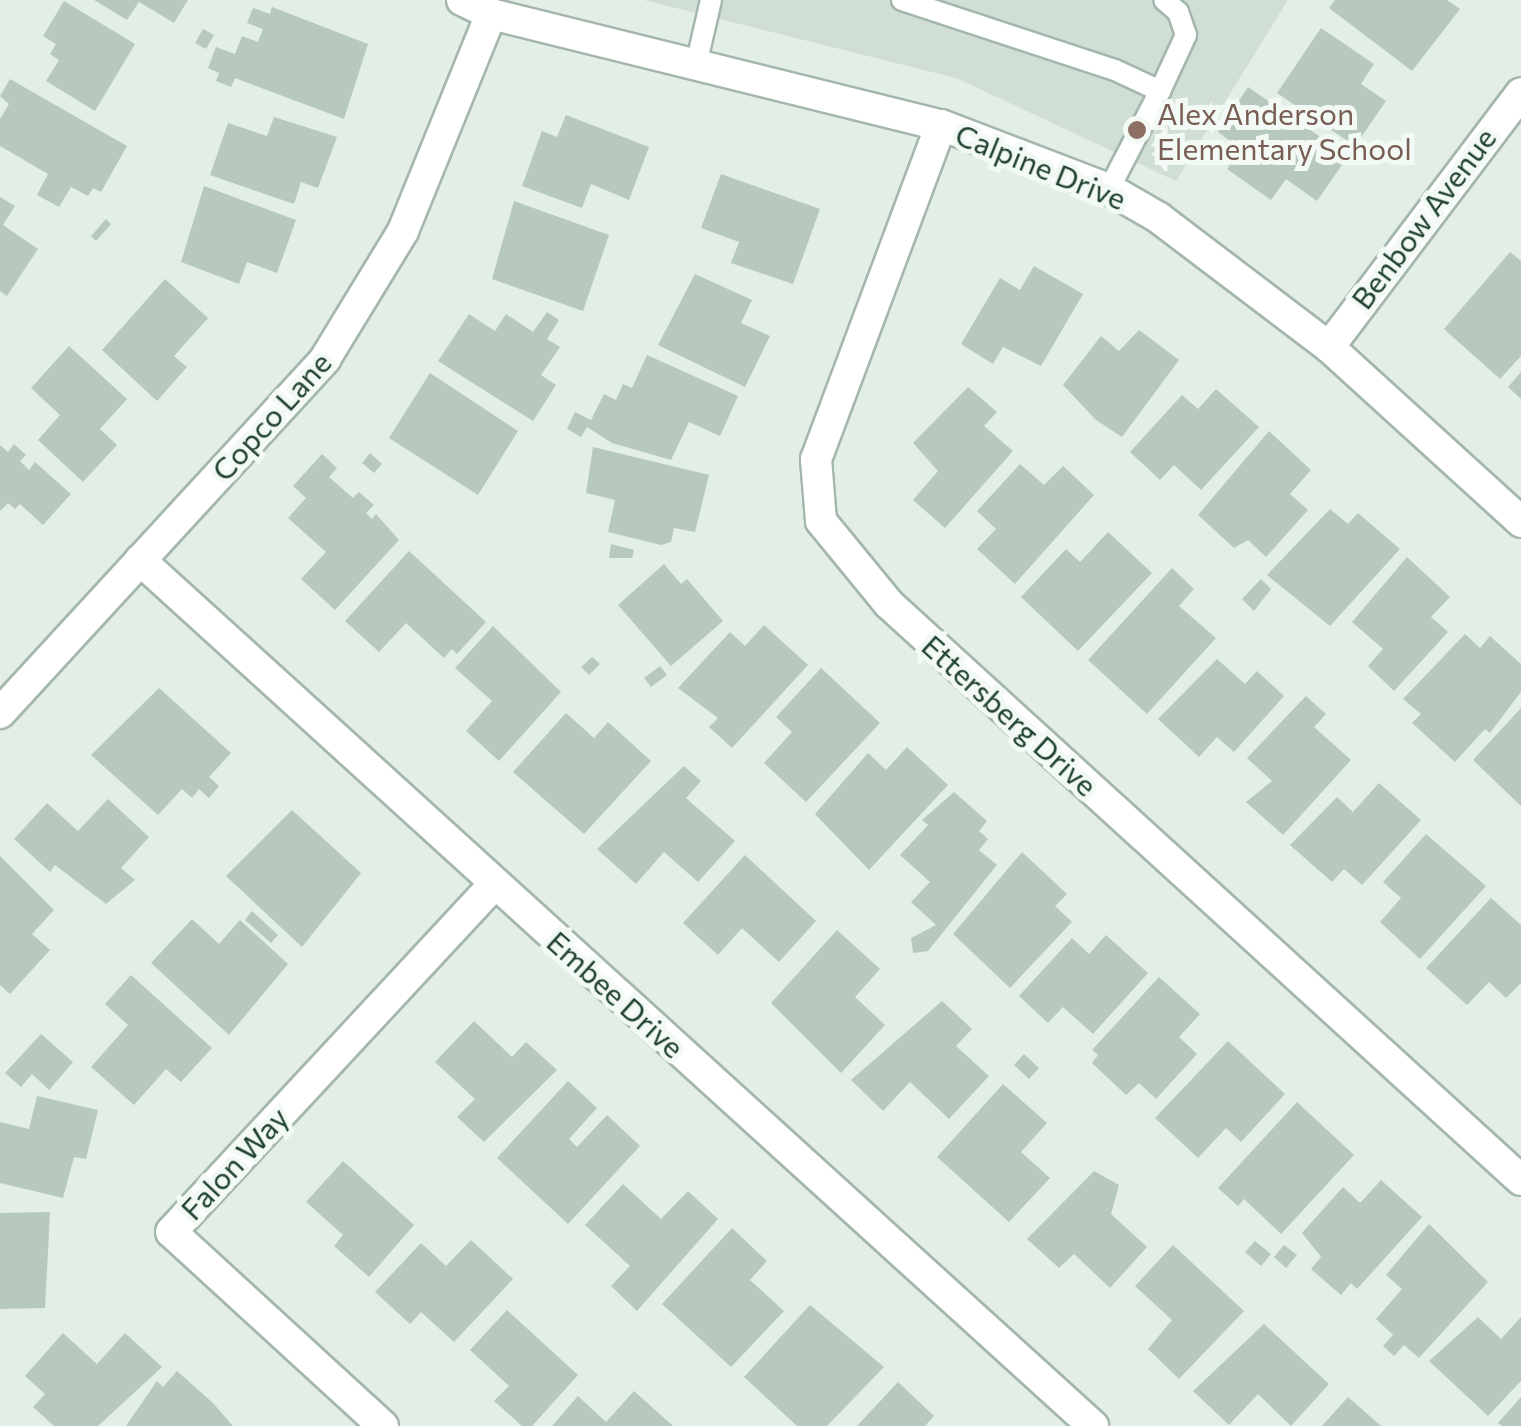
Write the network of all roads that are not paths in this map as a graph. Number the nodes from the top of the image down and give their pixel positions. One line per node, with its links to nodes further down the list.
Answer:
1 (462, 0): 5 (street, Calpine Drive)
2 (711, 0): 6 (lane)
3 (902, 0): 7 (lane)
4 (1164, 0): 7 (lane)
5 (491, 14): 6 (street, Calpine Drive); 13 (street, Copco Lane)
6 (696, 65): 9 (street, Calpine Drive)
7 (1160, 91): 10 (lane)
8 (1521, 93): 11 (street, Benbow Avenue)
9 (942, 126): 10 (street, Calpine Drive); 16 (street, Ettersberg Drive)
10 (1109, 189): 11 (street, Calpine Drive)
11 (1329, 346): 12 (street, Calpine Drive)
12 (1521, 522)
13 (140, 560): 14 (street, Copco Lane); 15 (street, Embee Drive)
14 (0, 713)
15 (494, 884): 17 (street, Falon Way); 18 (street, Embee Drive)
16 (1521, 1180)
17 (383, 1426)
18 (1092, 1426)

